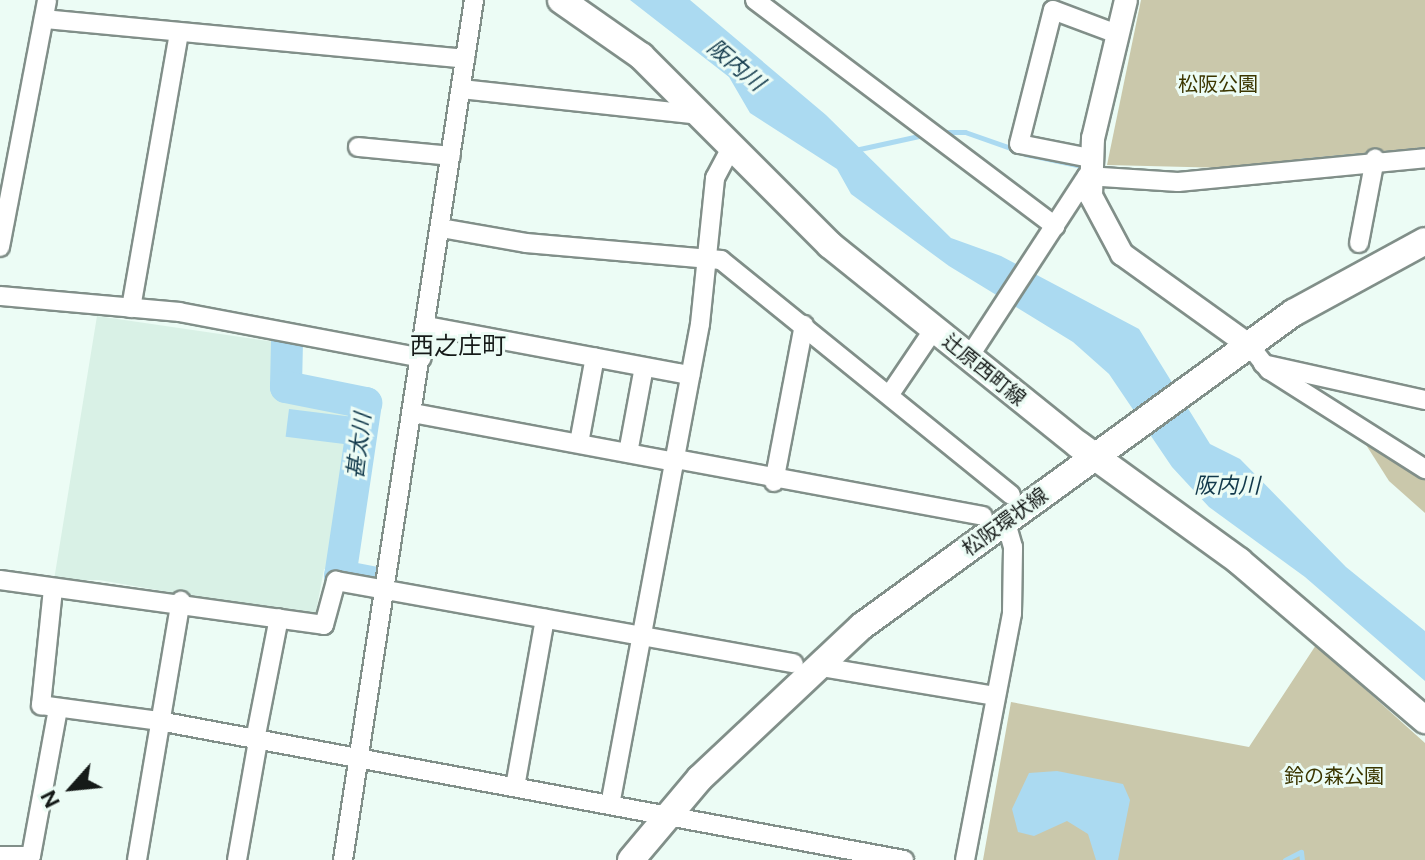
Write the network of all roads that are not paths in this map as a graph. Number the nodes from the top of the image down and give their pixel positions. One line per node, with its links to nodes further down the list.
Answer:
1 (47, 0): 6 (street)
2 (474, 0): 9 (street)
3 (561, 0): 11 (main road, 辻原西町線)
4 (755, 0): 18 (street)
5 (1126, 0): 8 (street)
6 (44, 19): 7 (street); 22 (street)
7 (179, 34): 9 (street); 25 (street)
8 (1117, 34): 17 (street); 17 (street)
9 (465, 59): 10 (street)
10 (461, 89): 11 (street); 14 (street)
11 (699, 115): 13 (main road, 辻原西町線)
12 (358, 147): 14 (street)
13 (730, 150): 23 (street); 28 (main road, 辻原西町線)
14 (451, 156): 19 (street)
15 (1425, 158): 16 (street)
16 (1375, 159): 17 (street); 21 (street)
17 (1089, 167): 18 (street); 30 (street)
18 (1055, 227): 29 (street)
19 (441, 228): 23 (street); 27 (street)
20 (1425, 241): 30 (main road, 松阪環状線)
21 (1359, 243)
22 (0, 247)
23 (706, 257): 26 (street); 34 (street)
24 (0, 296): 25 (street)
25 (131, 308): 32 (street)
26 (804, 325): 35 (street); 43 (street)
27 (427, 326): 31 (street); 32 (street)
28 (934, 329): 29 (main road, 辻原西町線); 35 (street)
29 (973, 352): 39 (main road, 辻原西町線)
30 (1249, 356): 36 (street); 39 (main road, 松阪環状線); 42 (street)
31 (595, 357): 33 (street); 38 (street)
32 (422, 358): 37 (street)
33 (644, 367): 34 (street); 40 (street)
34 (690, 375): 41 (street)
35 (890, 394): 44 (street)
36 (1425, 400)
37 (413, 413): 38 (street); 48 (street)
38 (579, 443): 40 (street)
39 (1105, 449): 45 (main road, 松阪環状線); 56 (main road, 辻原西町線)
40 (628, 453): 41 (street)
41 (676, 460): 43 (street); 52 (street)
42 (1425, 469)
43 (774, 482): 45 (street)
44 (1011, 495)
45 (994, 519): 53 (main road, 松阪環状線); 54 (street)
46 (0, 580): 47 (street)
47 (53, 589): 49 (street); 55 (street)
48 (386, 591): 50 (street); 51 (street); 59 (street)
49 (181, 601): 50 (street); 57 (street)
50 (279, 618): 58 (street)
51 (545, 619): 52 (street); 60 (street)
52 (644, 634): 53 (street); 61 (street)
53 (805, 664): 54 (street); 62 (main road, 松阪環状線)
54 (995, 696): 69 (street)
55 (58, 709): 57 (street); 63 (street)
56 (1425, 720)
57 (159, 721): 58 (street); 64 (street)
58 (257, 740): 59 (street); 65 (street)
59 (361, 757): 60 (street); 66 (street)
60 (515, 787): 61 (street)
61 (610, 805): 62 (street)
62 (666, 817): 67 (main road, 松阪環状線); 68 (street)
63 (0, 856)
64 (137, 860)
65 (237, 860)
66 (343, 860)
67 (631, 860)
68 (904, 860)
69 (965, 860)

